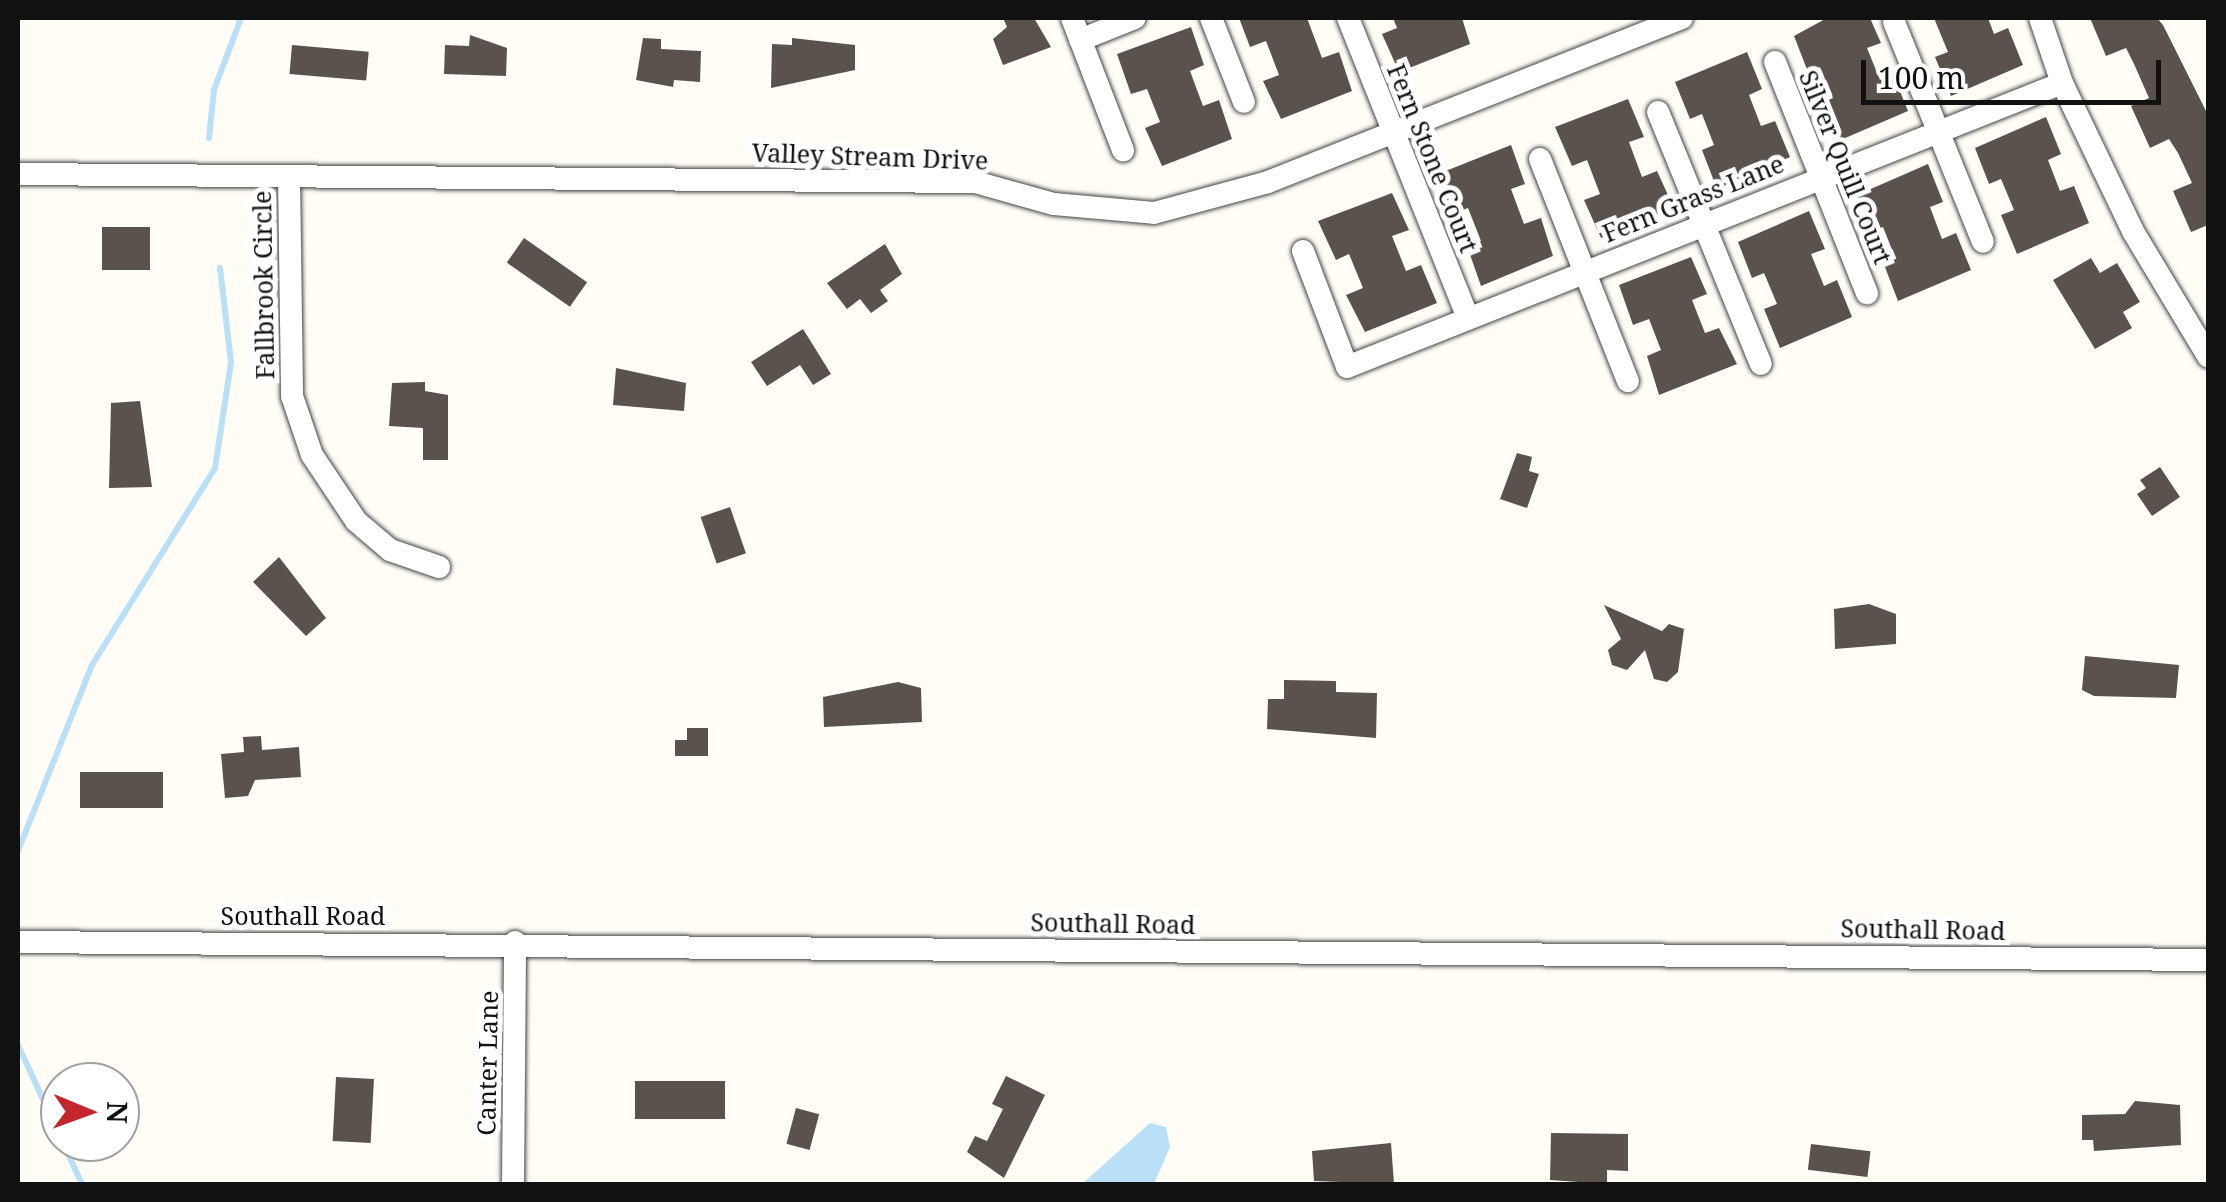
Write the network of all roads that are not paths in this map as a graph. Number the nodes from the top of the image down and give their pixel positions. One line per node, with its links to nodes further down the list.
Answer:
1 (1135, 18): 7 (street)
2 (1210, 18): 10 (street)
3 (1348, 18): 13 (street, Fern Stone Court)
4 (1682, 18): 13 (street, Valley Stream Drive)
5 (2040, 18): 9 (street)
6 (1894, 22): 12 (street)
7 (1076, 28): 14 (street)
8 (1775, 62): 18 (street, Silver Quill Court)
9 (2062, 83): 12 (street, Fern Grass Lane); 25 (street)
10 (1244, 102)
11 (1658, 112): 19 (street)
12 (1938, 129): 18 (street, Fern Grass Lane); 20 (street)
13 (1394, 132): 17 (street, Valley Stream Drive); 24 (street, Fern Stone Court)
14 (1123, 150)
15 (1540, 160): 22 (street)
16 (18, 174): 17 (street, Valley Stream Drive)
17 (290, 176): 28 (street, Fallbrook Circle)
18 (1820, 176): 19 (street, Fern Grass Lane); 23 (street, Silver Quill Court)
19 (1704, 223): 22 (street, Fern Grass Lane); 26 (street)
20 (1984, 242)
21 (1303, 251): 24 (street, Fern Grass Lane)
22 (1585, 271): 24 (street, Fern Grass Lane); 27 (street)
23 (1867, 293)
24 (1468, 318)
25 (2208, 356)
26 (1760, 364)
27 (1628, 381)
28 (439, 566)
29 (18, 942): 30 (street, Southall Road)
30 (516, 942): 31 (street, Southall Road); 32 (street, Canter Lane)
31 (2208, 960)
32 (513, 1184)

